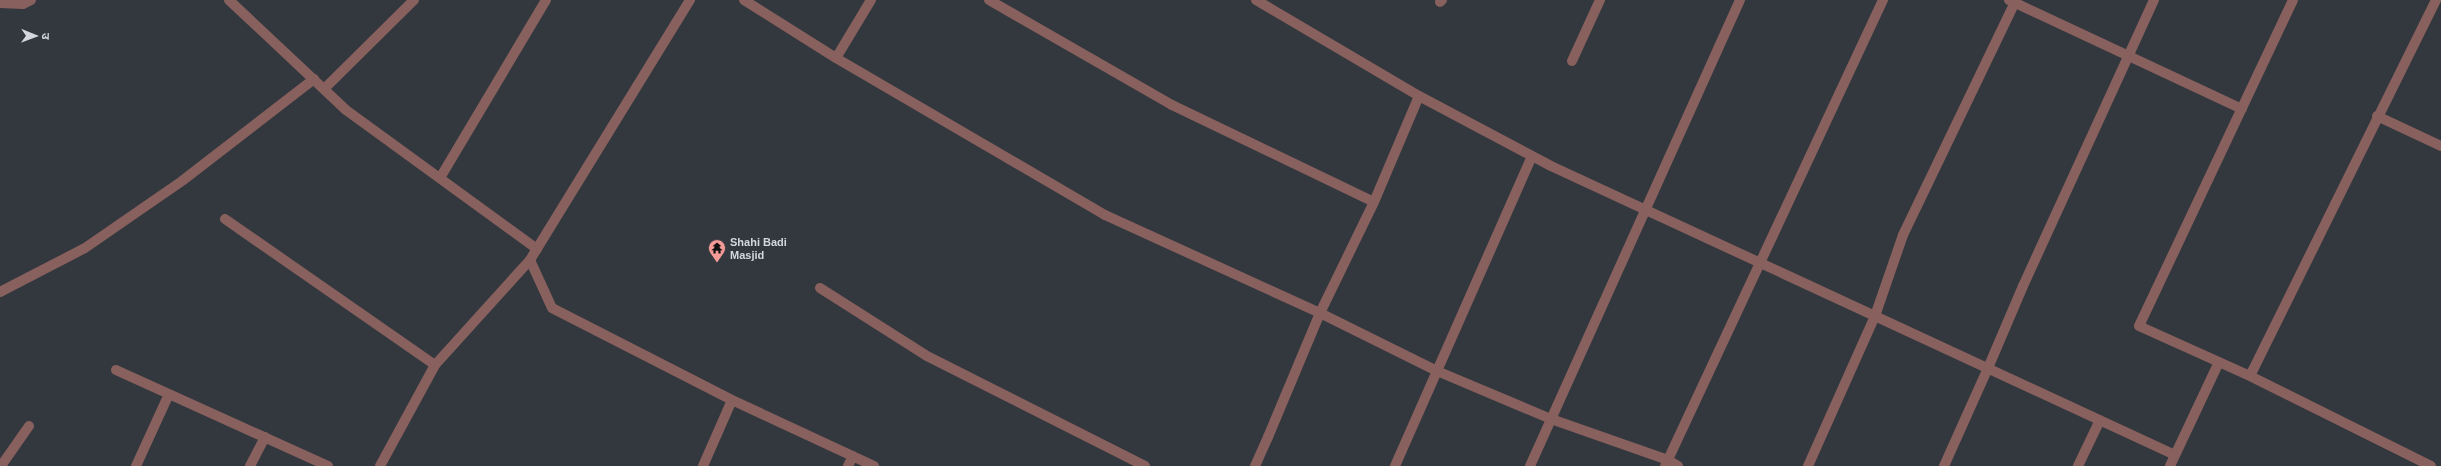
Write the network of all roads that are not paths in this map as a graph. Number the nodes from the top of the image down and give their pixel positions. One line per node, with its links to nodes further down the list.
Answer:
1 (31, 0): 17 (street)
2 (229, 0): 21 (street)
3 (414, 0): 22 (street)
4 (546, 0): 28 (street)
5 (690, 0): 32 (street)
6 (744, 0): 19 (street)
7 (871, 0): 19 (street)
8 (989, 0): 29 (street)
9 (1256, 0): 23 (street)
10 (1600, 0): 20 (street)
11 (1740, 0): 30 (street)
12 (1883, 0): 34 (street)
13 (2154, 0): 18 (street)
14 (2293, 0): 24 (street)
15 (2436, 0): 25 (street)
16 (2013, 1): 18 (street); 38 (street)
17 (0, 3)
18 (2128, 56): 24 (street); 41 (street)
19 (836, 58): 37 (street)
20 (1572, 61)
21 (314, 79): 22 (street); 36 (street)
22 (324, 89): 28 (street)
23 (1419, 96): 27 (street); 29 (street)
24 (2242, 110): 39 (street)
25 (2377, 116): 26 (street); 44 (street)
26 (2441, 146)
27 (1532, 156): 30 (street); 43 (street)
28 (440, 178): 32 (street)
29 (1374, 202): 37 (street)
30 (1645, 209): 34 (street); 47 (street)
31 (225, 219): 40 (street)
32 (537, 250): 33 (street)
33 (530, 260): 40 (street); 46 (street)
34 (1760, 263): 38 (street); 53 (street)
35 (820, 288): 62 (street)
36 (0, 292)
37 (1320, 313): 43 (street); 63 (street)
38 (1875, 316): 41 (street); 67 (street)
39 (2219, 362): 44 (street); 51 (street)
40 (435, 365): 58 (street)
41 (1988, 368): 48 (street); 68 (street)
42 (116, 370): 45 (street)
43 (1437, 371): 47 (street); 64 (street)
44 (2250, 376): 71 (street)
45 (169, 394): 50 (street); 55 (street)
46 (732, 400): 52 (street); 59 (street)
47 (1551, 419): 53 (street); 65 (street)
48 (2100, 420): 51 (street); 69 (street)
49 (29, 426): 54 (street)
50 (265, 437): 56 (street); 57 (street)
51 (2175, 455): 70 (street)
52 (853, 456): 60 (street); 61 (street)
53 (1666, 463): 66 (street)
54 (1, 466)
55 (136, 466)
56 (250, 466)
57 (328, 466)
58 (380, 466)
59 (704, 466)
60 (848, 466)
61 (874, 466)
62 (1144, 466)
63 (1255, 466)
64 (1395, 466)
65 (1530, 466)
66 (1678, 466)
67 (1808, 466)
68 (1944, 466)
69 (2078, 466)
70 (2170, 466)
71 (2431, 466)

